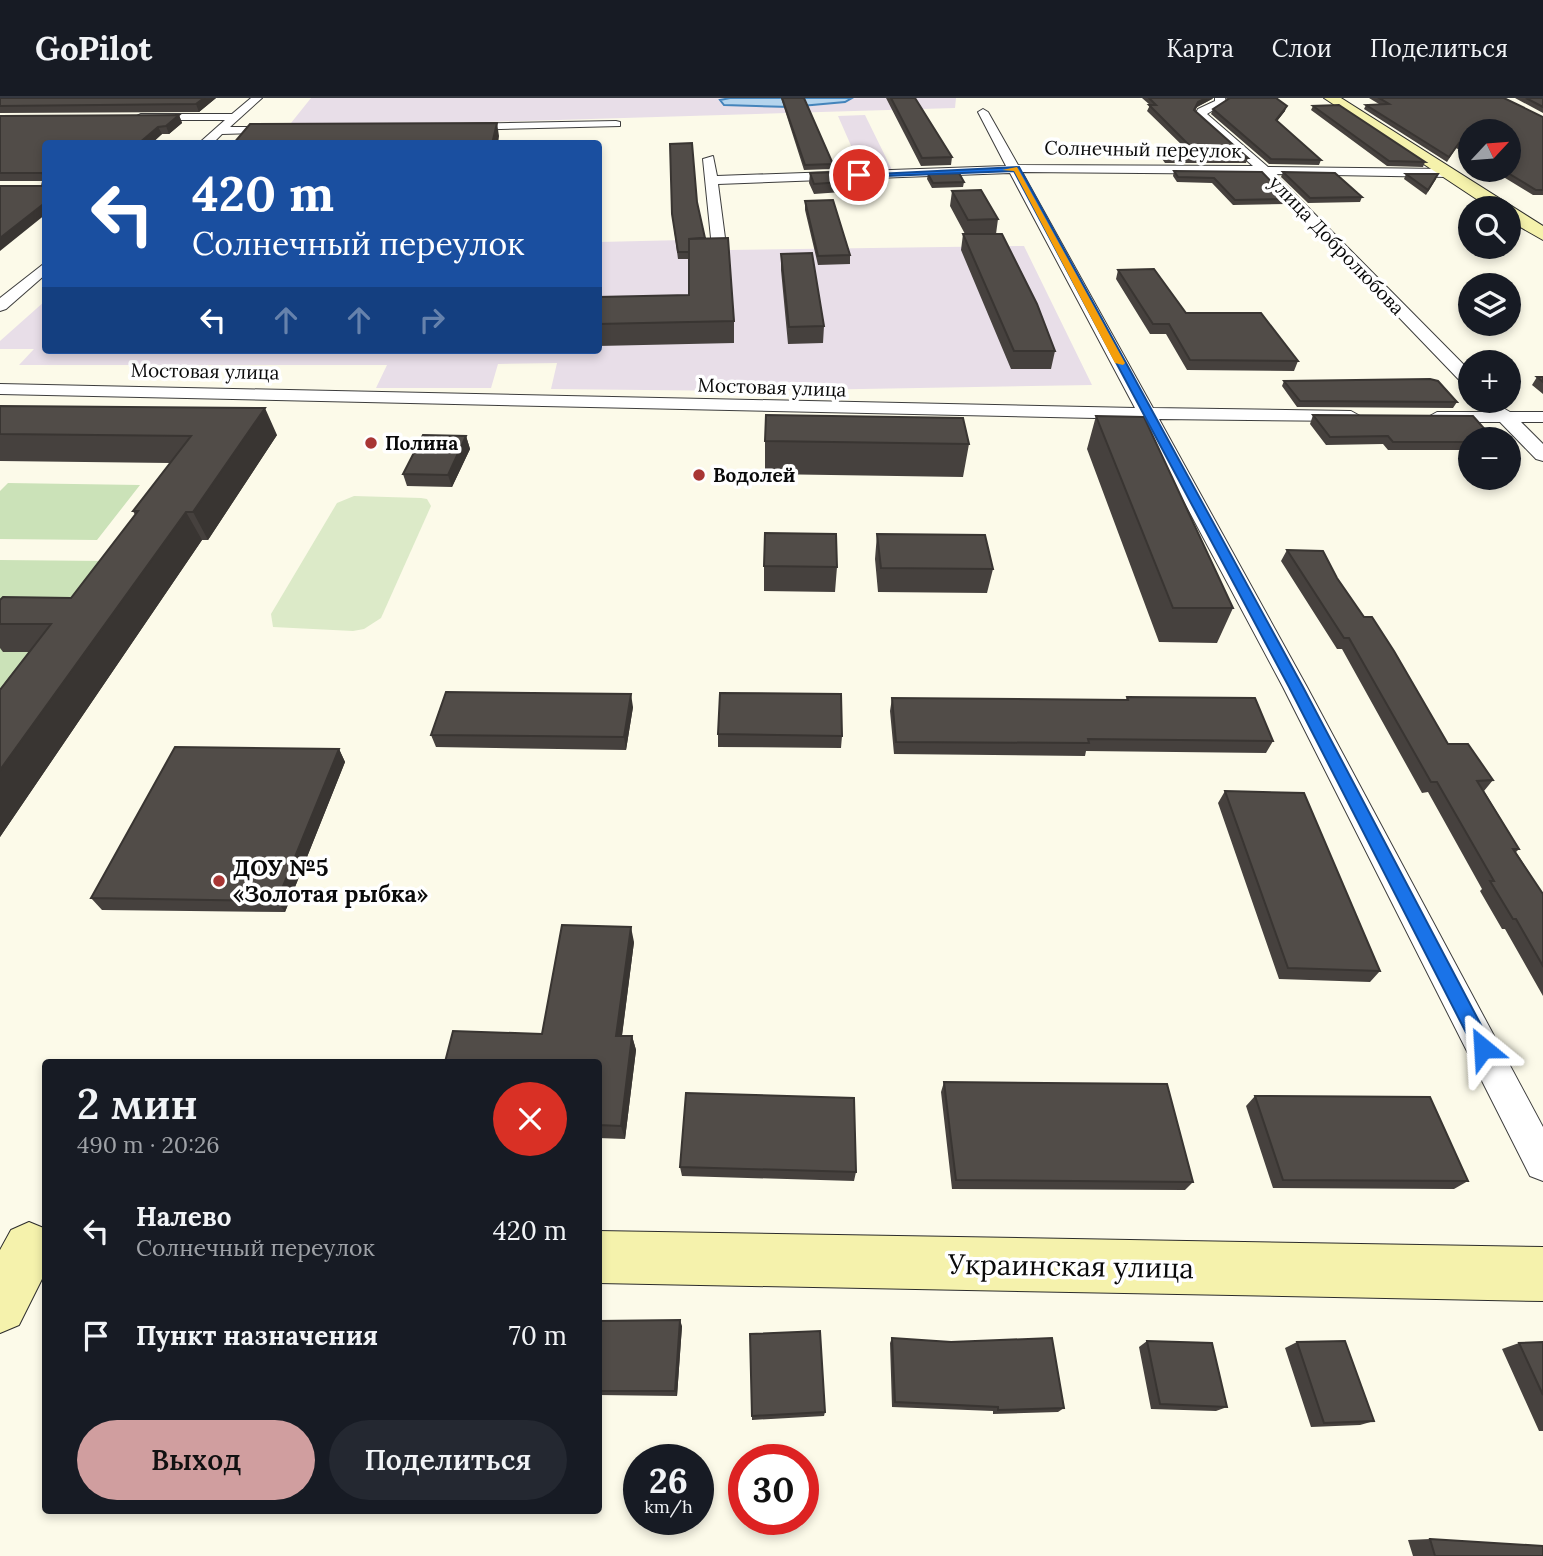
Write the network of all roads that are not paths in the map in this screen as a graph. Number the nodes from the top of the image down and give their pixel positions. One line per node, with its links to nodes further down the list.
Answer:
1 (257, 98): 6 (street)
2 (1220, 98): 14 (street, улица Добролюбова)
3 (1331, 98): 15 (street)
4 (983, 111): 13 (street)
5 (133, 117): 6 (street)
6 (236, 117): 10 (street)
7 (617, 124): 8 (street)
8 (452, 127)
9 (302, 129): 10 (street)
10 (220, 131): 11 (street)
11 (209, 140)
12 (709, 159): 16 (street)
13 (1017, 169): 14 (street, Солнечный переулок); 16 (street, Солнечный переулок); 28 (street)
14 (1264, 170): 15 (street, Солнечный переулок); 25 (street, улица Добролюбова)
15 (1448, 173): 17 (street)
16 (712, 180): 20 (street)
17 (1483, 196)
18 (1521, 220): 19 (street)
19 (1543, 234)
20 (718, 238)
21 (42, 269): 23 (street)
22 (8, 278): 23 (street)
23 (31, 279): 24 (street)
24 (0, 306)
25 (1458, 369)
26 (0, 388): 28 (street, Мостовая улица)
27 (1501, 413): 32 (street)
28 (1148, 415): 29 (street, Мостовая улица); 34 (street)
29 (1368, 416)
30 (1543, 416): 32 (street)
31 (1423, 417): 32 (street)
32 (1505, 417): 33 (street)
33 (1543, 455)
34 (1543, 1163)
35 (25, 1248): 38 (street)
36 (602, 1257): 37 (street, Украинская улица)
37 (1543, 1274)
38 (0, 1306)

